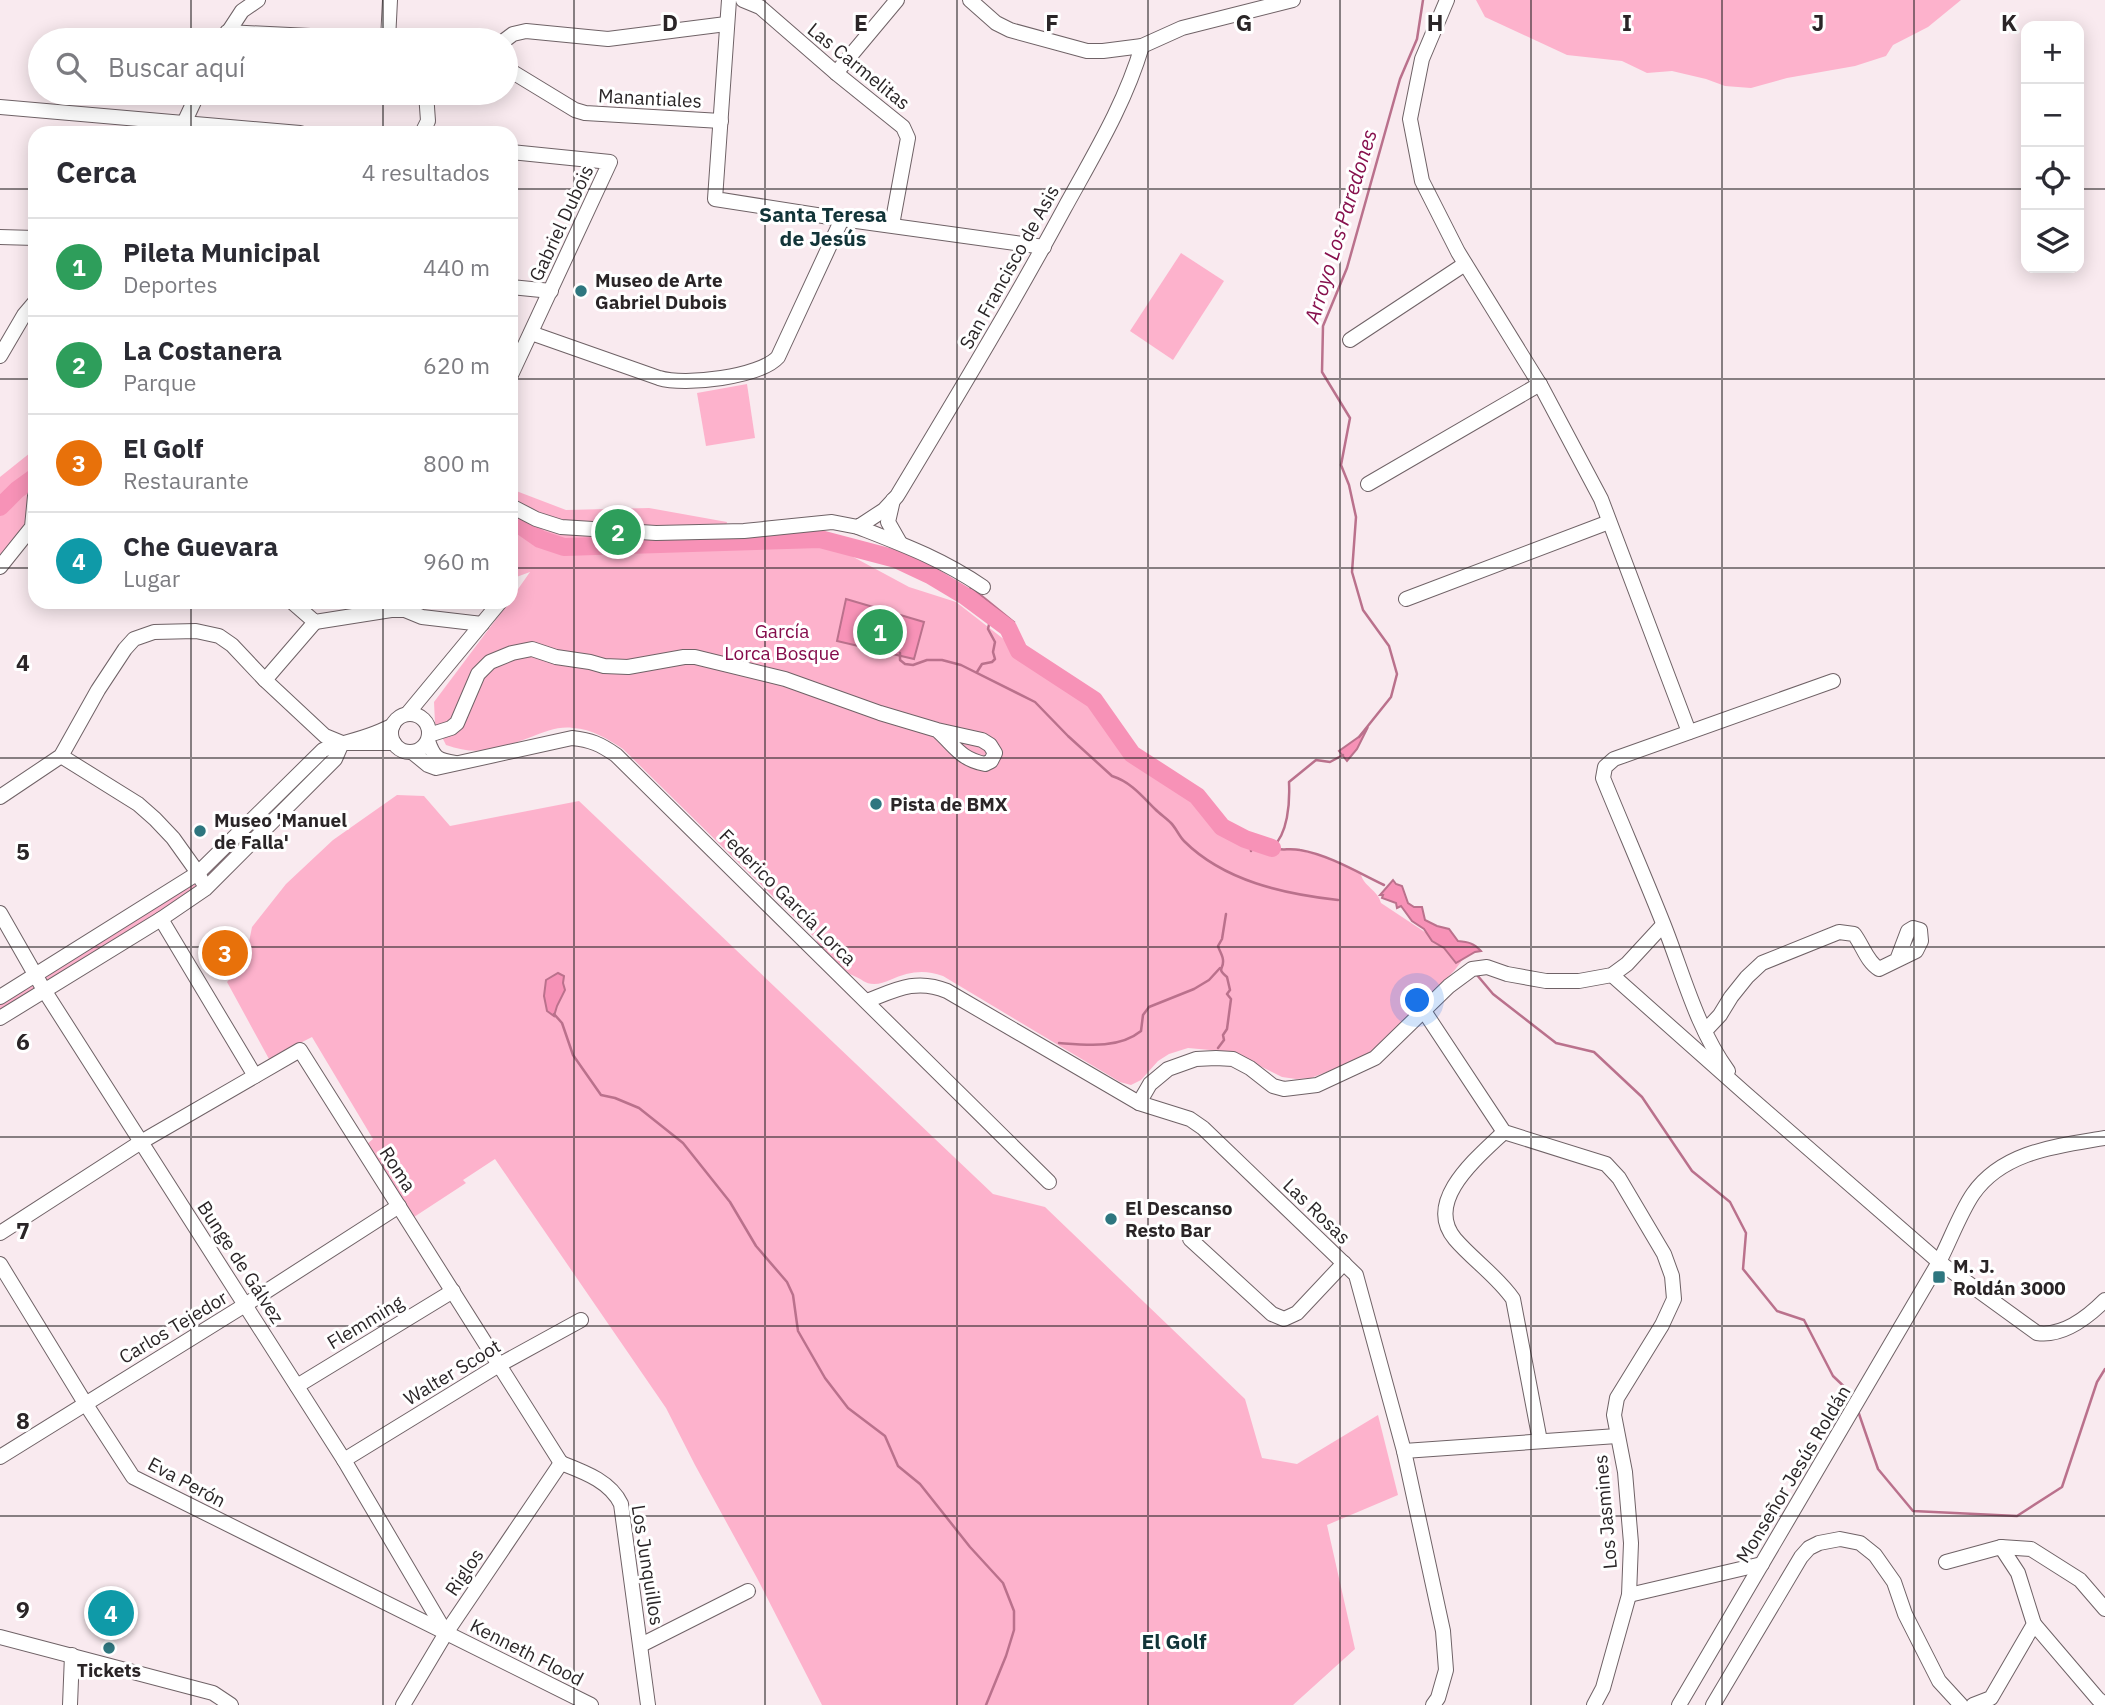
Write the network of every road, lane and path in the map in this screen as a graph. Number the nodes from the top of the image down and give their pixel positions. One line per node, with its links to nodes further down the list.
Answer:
1 (258, 0): 10 (street)
2 (390, 0): 11 (street)
3 (729, 0): 9 (street)
4 (743, 0): 14 (street, Las Carmelitas)
5 (897, 0): 14 (street)
6 (970, 0): 13 (street)
7 (1293, 0): 13 (street)
8 (1447, 0): 29 (street)
9 (726, 24): 12 (street); 19 (street)
10 (230, 28)
11 (391, 28)
12 (518, 33)
13 (1142, 46): 28 (street, San Francisco de Asis)
14 (836, 73): 25 (street, Las Carmelitas)
15 (518, 75): 19 (street, Manantiales)
16 (192, 105): 21 (street)
17 (427, 105): 22 (street)
18 (0, 107): 20 (street)
19 (721, 121): 24 (street)
20 (163, 126)
21 (181, 126)
22 (426, 126)
23 (518, 153): 31 (street, Gabriel Dubois)
24 (842, 219): 25 (street); 33 (street)
25 (892, 225): 28 (street)
26 (0, 237): 27 (street)
27 (28, 238)
28 (1044, 247): 39 (street, San Francisco de Asis)
29 (1465, 264): 34 (street); 37 (street)
30 (518, 288): 31 (street)
31 (551, 291): 33 (street, Gabriel Dubois)
32 (28, 310): 35 (street)
33 (531, 333): 36 (street, Gabriel Dubois)
34 (1350, 340)
35 (0, 356)
36 (518, 360)
37 (1539, 384): 38 (street); 41 (street)
38 (1368, 484)
39 (894, 500): 42 (street, San Francisco de Asis); 44 (street, San Francisco de Asis)
40 (518, 510): 42 (street)
41 (1609, 522): 47 (street); 59 (street)
42 (858, 527): 44 (street)
43 (28, 535): 45 (street)
44 (901, 543): 46 (street)
45 (0, 567)
46 (983, 587)
47 (1406, 599)
48 (300, 609): 52 (street)
49 (395, 609): 52 (street)
50 (411, 609): 53 (street)
51 (494, 609): 53 (street)
52 (315, 622): 54 (street)
53 (482, 624): 56 (street)
54 (265, 680): 61 (street); 64 (street)
55 (1833, 681): 59 (street)
56 (408, 713): 57 (street); 60 (street)
57 (393, 725): 61 (street); 62 (street)
58 (937, 730): 58 (street); 60 (street)
59 (1689, 732): 71 (street)
60 (429, 738): 63 (street); 65 (street)
61 (342, 743): 62 (street, Federico García Lorca); 67 (street); 68 (street)
62 (394, 743): 63 (street, Federico García Lorca)
63 (412, 752): 65 (street, Federico García Lorca)
64 (61, 757): 66 (street); 67 (street)
65 (460, 764): 77 (street, Federico García Lorca)
66 (0, 797)
67 (198, 873): 68 (street); 73 (street)
68 (205, 889): 70 (street)
69 (0, 913): 73 (street, Bunge de Gálvez)
70 (162, 919): 75 (street); 81 (street)
71 (1664, 925): 74 (street); 80 (street)
72 (1897, 961): 80 (street)
73 (36, 975): 75 (street, Bunge de Gálvez); 76 (street)
74 (1612, 975): 78 (street); 82 (street)
75 (44, 990): 79 (street); 86 (street, Bunge de Gálvez)
76 (0, 997)
77 (867, 1001): 83 (street, Las Rosas); 87 (street, Federico García Lorca)
78 (1424, 1011): 83 (street); 84 (street)
79 (0, 1018)
80 (1705, 1031): 82 (street)
81 (255, 1076): 86 (street, Roma); 88 (street, Roma)
82 (1746, 1094): 91 (street)
83 (1139, 1103): 92 (street, Las Rosas)
84 (1504, 1132): 101 (street, Los Jasmines); 102 (street)
85 (2105, 1138): 91 (street, Monseñor Jesús Roldán)
86 (141, 1142): 89 (street, Roma); 96 (street, Bunge de Gálvez)
87 (1049, 1182)
88 (399, 1206): 94 (street, Roma); 96 (street, Carlos Tejedor)
89 (0, 1233)
90 (1190, 1239): 92 (street)
91 (1939, 1262): 95 (street); 109 (street, Monseñor Jesús Roldán)
92 (1344, 1263): 103 (street, Las Rosas)
93 (0, 1264): 100 (street, Eva Perón)
94 (453, 1291): 98 (street, Roma); 99 (street, Flemming)
95 (2105, 1300)
96 (245, 1305): 99 (street, Bunge de Gálvez); 100 (street, Carlos Tejedor)
97 (581, 1320): 98 (street, Walter Scoot)
98 (499, 1365): 105 (street, Walter Scoot); 106 (street, Roma)
99 (297, 1386): 105 (street, Bunge de Gálvez)
100 (85, 1403): 104 (street, Carlos Tejedor); 114 (street, Eva Perón)
101 (1617, 1436): 102 (street); 111 (street, Los Jasmines)
102 (1540, 1441): 103 (street)
103 (1404, 1451): 125 (street, Las Rosas)
104 (0, 1457)
105 (344, 1460): 114 (street, Bunge de Gálvez)
106 (561, 1463): 114 (street, Riglos); 116 (street, Los Junquillos)
107 (2001, 1547): 108 (street); 112 (street); 113 (street)
108 (1946, 1562)
109 (1762, 1564): 111 (street); 127 (street, Monseñor Jesús Roldán)
110 (748, 1591): 116 (street)
111 (1629, 1595): 126 (street, Los Jasmines)
112 (2105, 1609)
113 (2034, 1624): 119 (street); 130 (street)
114 (446, 1633): 122 (street, Riglos); 123 (street, Kenneth Flood)
115 (0, 1637): 117 (street)
116 (641, 1646): 124 (street, Los Junquillos)
117 (72, 1655): 118 (street); 120 (street)
118 (213, 1699): 121 (street)
119 (2105, 1704)
120 (70, 1705)
121 (231, 1705)
122 (403, 1705)
123 (591, 1705)
124 (648, 1705)
125 (1433, 1705)
126 (1594, 1705)
127 (1679, 1705)
128 (1713, 1705): 129 (street)
129 (1961, 1705)
130 (1973, 1705)

